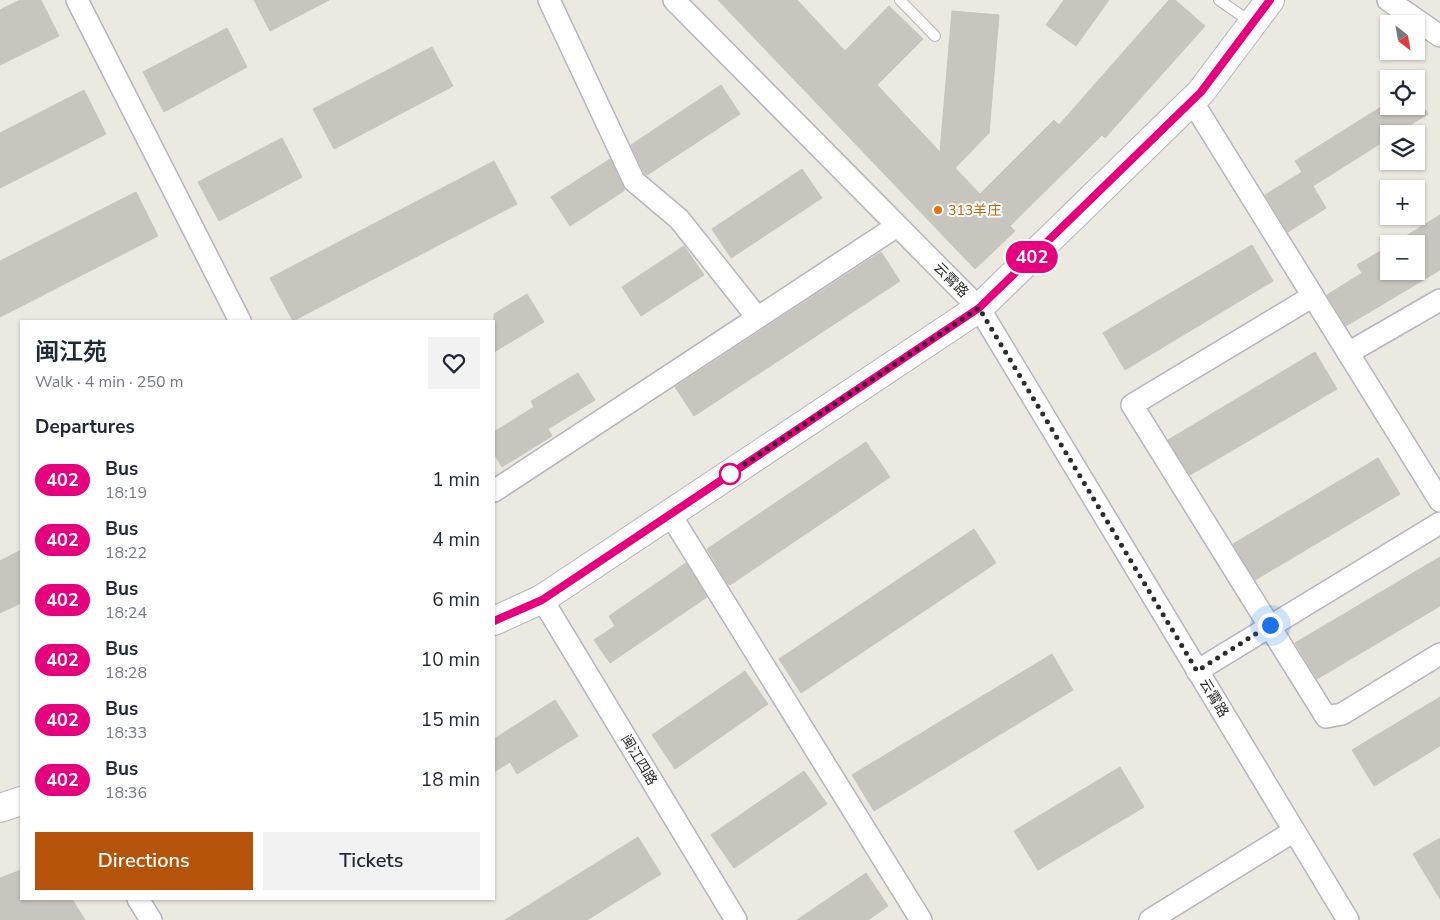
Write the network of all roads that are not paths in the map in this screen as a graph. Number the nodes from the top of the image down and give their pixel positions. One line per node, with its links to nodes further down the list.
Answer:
1 (77, 0): 17 (street)
2 (549, 0): 16 (street)
3 (674, 0): 12 (street, 云霄路)
4 (900, 0): 9 (lane)
5 (1218, 0): 8 (lane)
6 (1270, 0): 8 (street)
7 (1388, 0): 10 (street)
8 (1253, 23): 11 (street)
9 (935, 36)
10 (1440, 36)
11 (1192, 101): 13 (street); 15 (street)
12 (897, 226): 15 (street, 云霄路); 16 (street)
13 (1312, 296): 18 (street); 25 (street)
14 (1440, 300): 18 (street)
15 (979, 308): 21 (street); 27 (street, 云霄路)
16 (757, 317): 19 (street)
17 (239, 320)
18 (1348, 353): 20 (street)
19 (495, 490)
20 (1440, 501)
21 (670, 514): 23 (street); 34 (street)
22 (1440, 523): 25 (street)
23 (542, 600): 24 (street); 33 (street, 闽江四路)
24 (495, 621)
25 (1270, 625): 26 (street); 27 (street)
26 (1440, 654)
27 (1197, 671): 30 (street, 云霄路)
28 (20, 801): 29 (street)
29 (0, 808)
30 (1294, 831): 35 (street); 36 (street, 云霄路)
31 (139, 900): 32 (street)
32 (151, 920)
33 (736, 920)
34 (921, 920)
35 (1150, 920)
36 (1348, 920)

